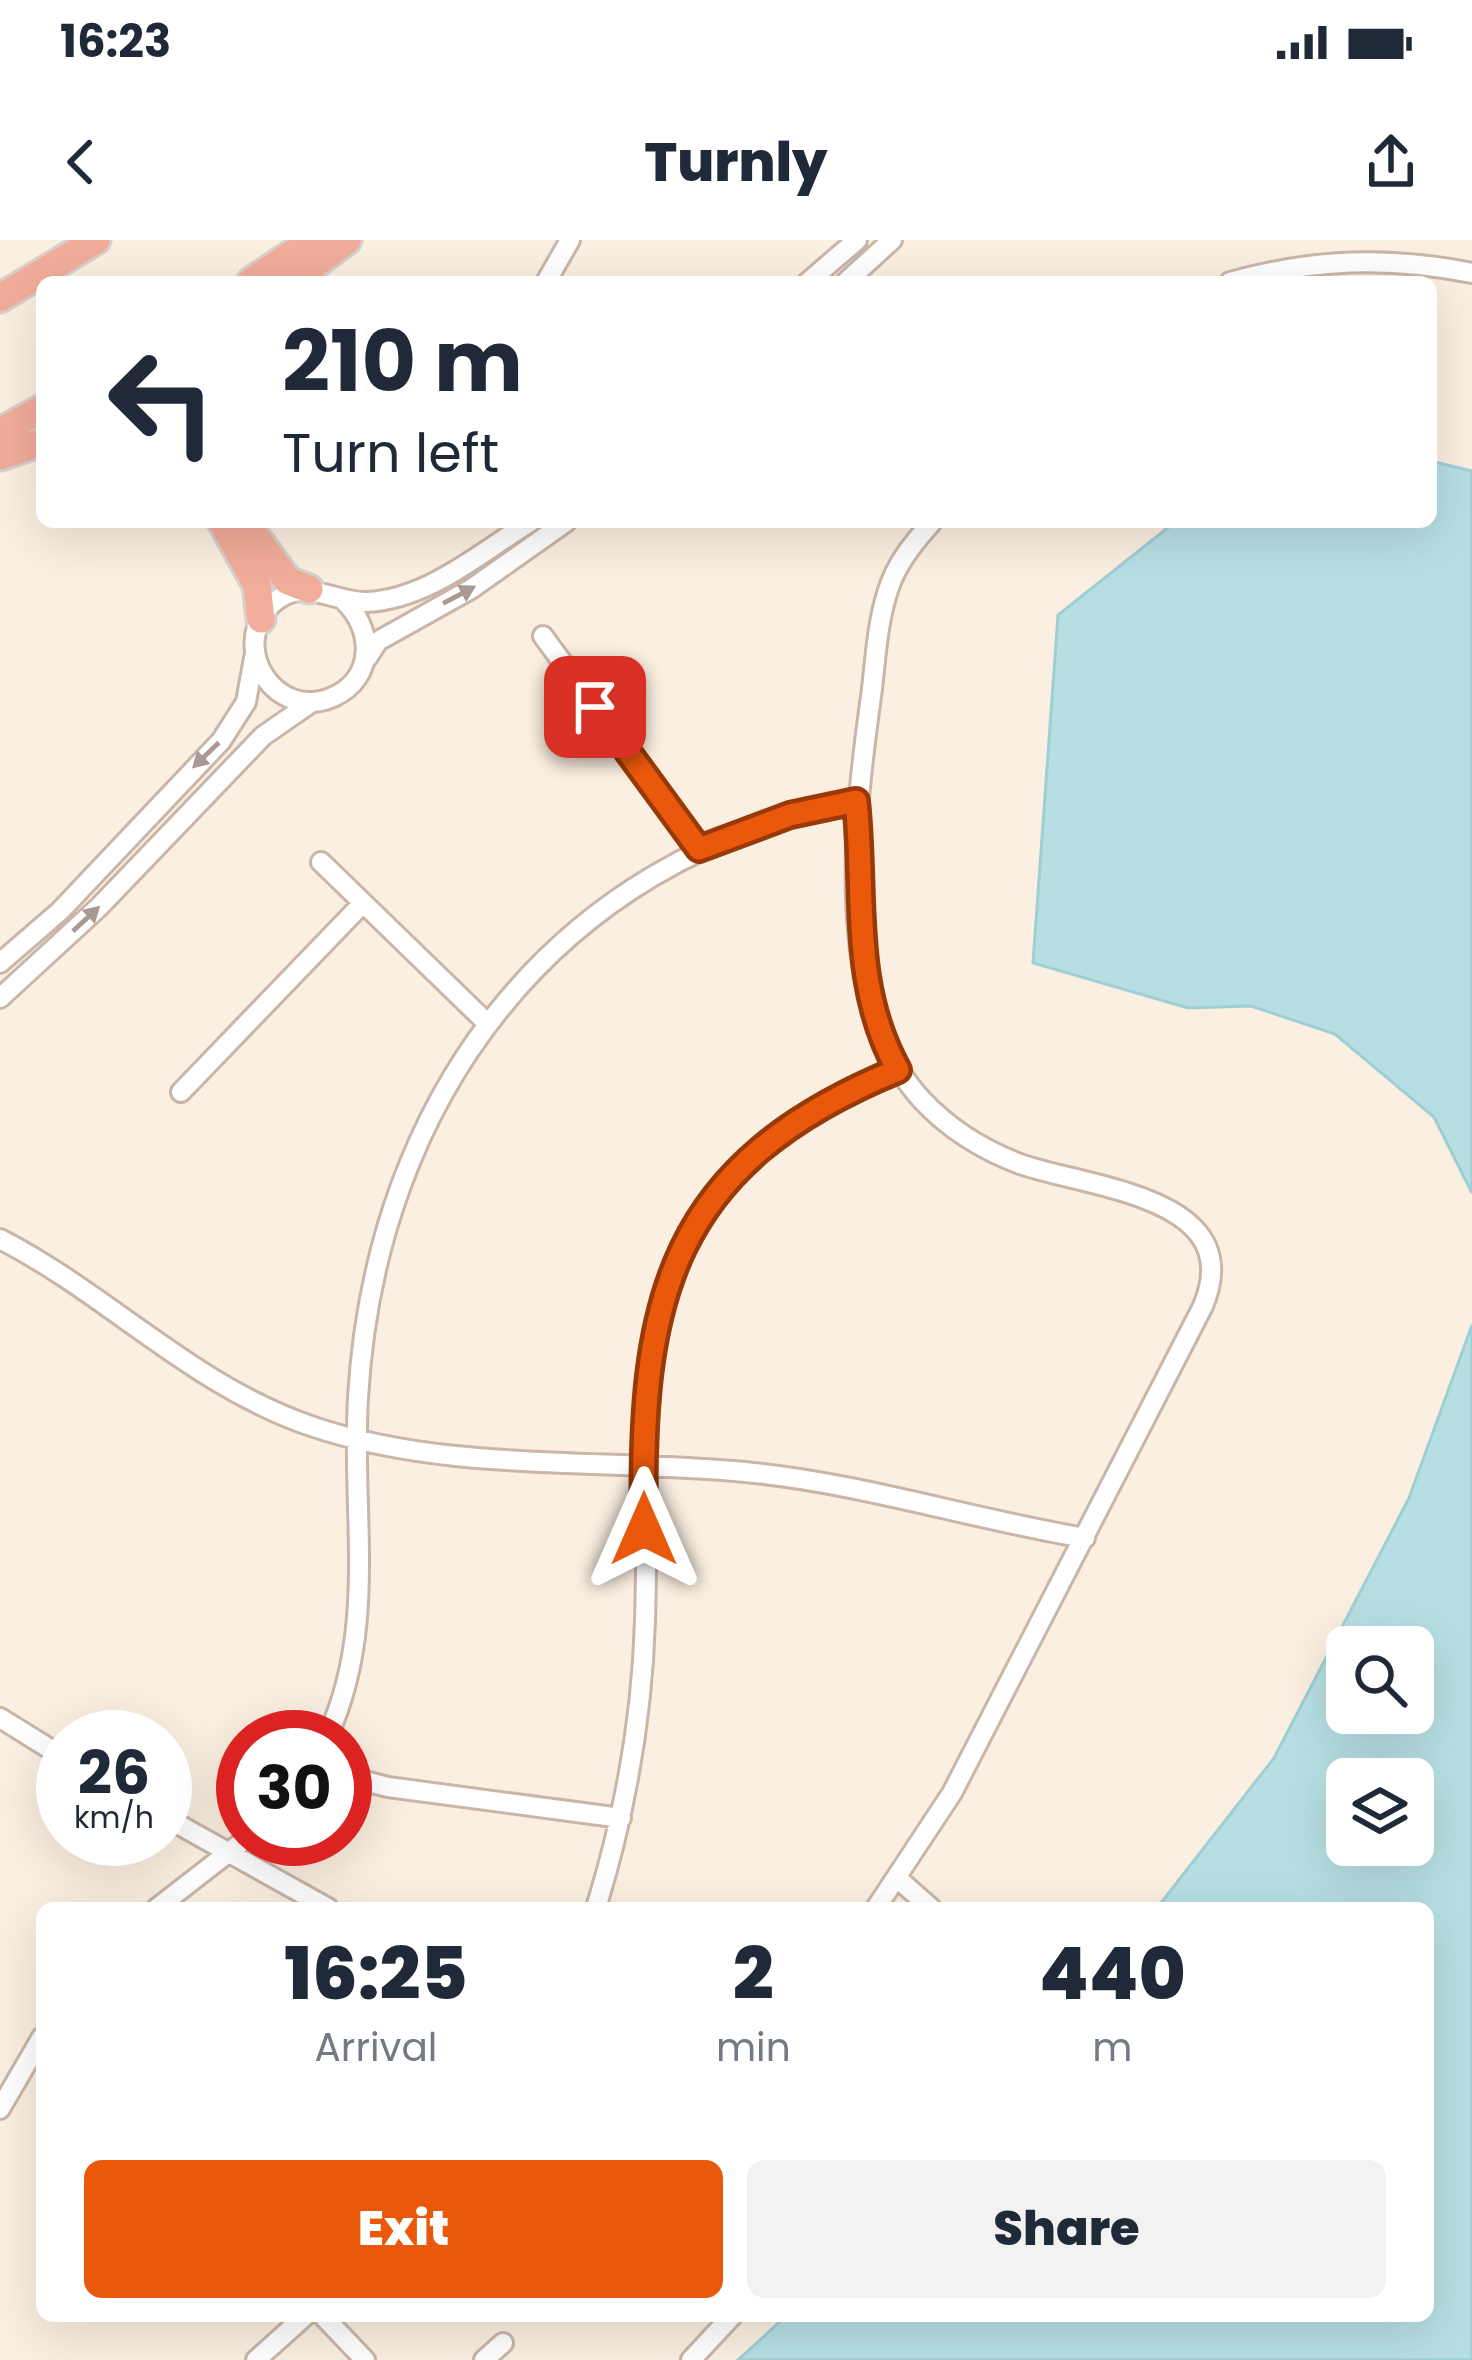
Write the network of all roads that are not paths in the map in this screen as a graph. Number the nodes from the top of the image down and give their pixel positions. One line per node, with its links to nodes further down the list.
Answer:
1 (96, 240): 10 (highway)
2 (313, 240): 12 (highway)
3 (347, 240): 13 (highway)
4 (570, 240): 14 (street)
5 (857, 240): 15 (street)
6 (892, 240): 16 (street)
7 (1394, 240): 8 (street)
8 (1401, 261): 9 (street); 17 (street)
9 (1472, 273)
10 (36, 276)
11 (36, 276): 18 (highway)
12 (260, 276)
13 (299, 276)
14 (549, 276)
15 (815, 276)
16 (853, 276)
17 (1258, 276)
18 (0, 298)
19 (36, 412): 20 (highway)
20 (0, 432)
21 (36, 444): 22 (highway)
22 (0, 456)
23 (225, 528): 30 (highway)
24 (248, 528): 28 (highway)
25 (520, 528): 29 (street)
26 (558, 528): 33 (street, one-way to 26)
27 (927, 528): 35 (street)
28 (309, 589): 29 (street); 30 (street)
29 (342, 599): 33 (street)
30 (261, 619): 32 (street)
31 (543, 635): 36 (street)
32 (255, 653): 34 (street); 39 (street, one-way to 39)
33 (364, 662): 34 (street)
34 (312, 702): 40 (street, one-way to 34)
35 (856, 801): 36 (street); 42 (street)
36 (699, 849): 41 (street)
37 (321, 862): 38 (street)
38 (363, 903): 41 (street); 43 (street)
39 (0, 963)
40 (0, 998)
41 (487, 1023): 45 (street)
42 (898, 1070): 46 (street); 47 (street)
43 (181, 1092)
44 (0, 1239): 45 (street)
45 (356, 1438): 46 (street); 48 (street)
46 (644, 1464): 47 (street); 52 (street)
47 (1084, 1538): 55 (street)
48 (336, 1710)
49 (0, 1718): 50 (street)
50 (36, 1740)
51 (372, 1783): 52 (street)
52 (621, 1818): 58 (street)
53 (216, 1863): 56 (street)
54 (250, 1866): 57 (street)
55 (897, 1878): 59 (street); 60 (street)
56 (166, 1902)
57 (317, 1902)
58 (598, 1902)
59 (881, 1902)
60 (924, 1902)
61 (36, 2055): 62 (street)
62 (0, 2109)
63 (298, 2322): 67 (street)
64 (329, 2322): 68 (street)
65 (726, 2322): 70 (street)
66 (503, 2343): 69 (street)
67 (256, 2360)
68 (365, 2360)
69 (484, 2360)
70 (691, 2360)

